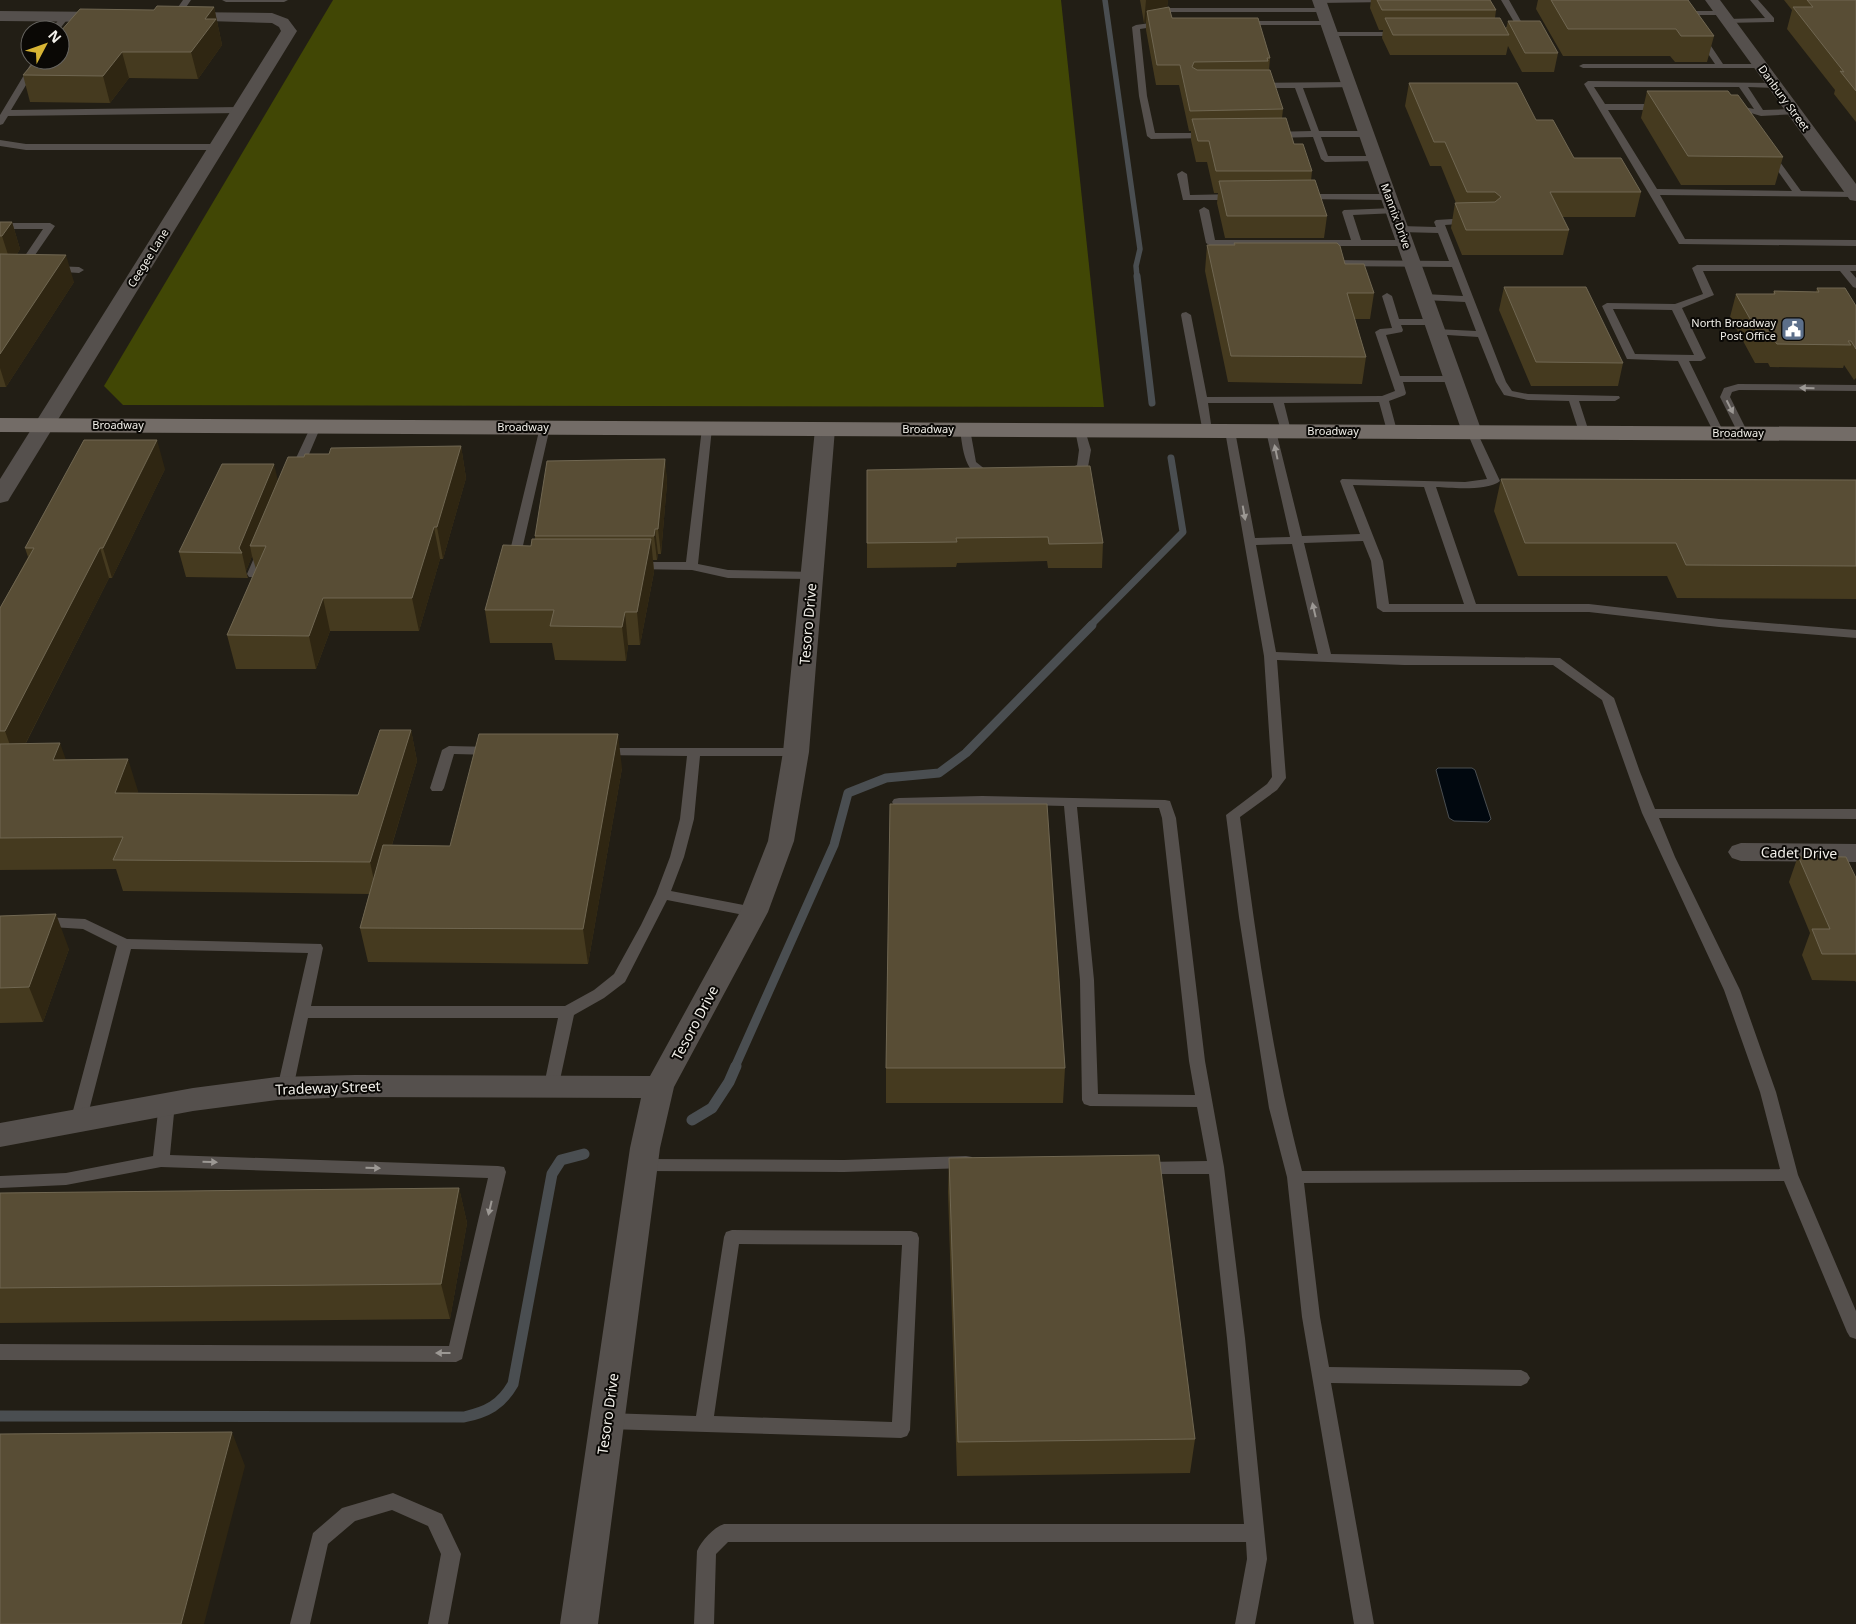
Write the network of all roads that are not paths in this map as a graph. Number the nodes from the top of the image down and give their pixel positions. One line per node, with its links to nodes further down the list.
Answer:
1 (187, 0): 16 (lane)
2 (226, 0): 3 (lane); 15 (lane)
3 (284, 0)
4 (1383, 0): 5 (lane); 11 (lane)
5 (1397, 0)
6 (1499, 0): 7 (lane)
7 (1505, 0): 21 (lane)
8 (1754, 0): 10 (lane)
9 (1149, 10): 11 (lane)
10 (1720, 11): 23 (lane); 24 (street, Danbury Street)
11 (1324, 13): 19 (lane); 20 (lane); 28 (street, Mannix Drive)
12 (0, 16): 13 (street)
13 (65, 16): 14 (street); 17 (lane)
14 (125, 16)
15 (216, 16): 16 (street); 33 (street, Ceegee Lane)
16 (170, 17)
17 (62, 20)
18 (1176, 22): 42 (lane)
19 (1233, 23)
20 (1406, 34)
21 (1500, 34)
22 (1584, 66): 23 (lane)
23 (1721, 66): 24 (lane)
24 (1760, 66): 30 (street, Danbury Street)
25 (31, 70): 36 (lane)
26 (1251, 85): 27 (lane)
27 (1298, 85): 28 (lane); 39 (lane)
28 (1349, 85): 40 (street, Mannix Drive)
29 (1742, 85): 30 (lane); 31 (lane); 34 (lane)
30 (1775, 85): 35 (street, Danbury Street)
31 (1602, 107): 32 (lane); 48 (lane)
32 (1669, 107)
33 (240, 110): 36 (lane); 44 (street, Ceegee Lane)
34 (1761, 112): 35 (lane); 38 (lane)
35 (1794, 112): 50 (street, Danbury Street)
36 (6, 113): 37 (lane)
37 (0, 122)
38 (1748, 123)
39 (1316, 134): 40 (lane); 41 (lane); 46 (lane)
40 (1366, 134): 46 (street, Mannix Drive)
41 (1267, 135)
42 (1219, 136)
43 (0, 143): 44 (lane)
44 (217, 146): 86 (street, Ceegee Lane)
45 (1764, 146): 49 (lane)
46 (1375, 158): 53 (street, Mannix Drive)
47 (1182, 174): 51 (lane)
48 (1654, 192): 49 (lane); 59 (lane)
49 (1798, 193): 50 (lane)
50 (1855, 195)
51 (1244, 197)
52 (1293, 197): 53 (lane)
53 (1391, 204): 58 (street, Mannix Drive); 60 (lane)
54 (1204, 210): 60 (lane)
55 (1481, 222): 57 (lane)
56 (0, 226): 66 (lane)
57 (1442, 230): 58 (lane); 63 (lane)
58 (1403, 236): 60 (lane); 61 (street, Mannix Drive)
59 (1856, 242)
60 (1358, 243)
61 (1412, 263): 62 (lane); 63 (lane); 69 (street, Mannix Drive)
62 (1320, 264)
63 (1455, 264): 70 (lane)
64 (1843, 268): 65 (lane); 67 (lane); 71 (lane)
65 (1856, 268)
66 (79, 270)
67 (1856, 285)
68 (1387, 296): 73 (lane)
69 (1424, 297): 70 (lane); 74 (street, Mannix Drive)
70 (1469, 298): 75 (lane)
71 (1676, 307): 76 (lane); 76 (lane)
72 (1186, 315): 83 (lane)
73 (1396, 322): 74 (lane); 77 (lane)
74 (1435, 327): 75 (lane); 78 (street, Mannix Drive)
75 (1483, 334): 80 (lane)
76 (1682, 358): 99 (lane)
77 (1398, 379): 78 (lane); 82 (lane)
78 (1453, 379): 97 (street, Mannix Drive)
79 (1856, 388): 100 (lane, one-way to 100)
80 (1574, 398): 81 (lane); 98 (lane)
81 (1615, 398)
82 (1383, 399): 84 (lane); 96 (lane)
83 (1202, 400): 84 (lane); 93 (lane)
84 (1278, 400): 95 (lane)
85 (0, 425): 86 (main road, Broadway)
86 (43, 425): 87 (main road, Broadway); 106 (street, Ceegee Lane)
87 (316, 426): 88 (main road, Broadway); 104 (lane)
88 (544, 427): 89 (main road, Broadway); 111 (lane)
89 (707, 428): 90 (main road, Broadway); 113 (lane)
90 (824, 429): 91 (main road, Broadway); 115 (street, Tesoro Drive)
91 (965, 429): 92 (main road, Broadway); 103 (lane)
92 (1080, 430): 93 (main road, Broadway); 102 (lane)
93 (1207, 430): 94 (main road, Broadway)
94 (1230, 431): 95 (main road, Broadway); 110 (lane, one-way to 110)
95 (1279, 431): 96 (main road, Broadway); 109 (lane, one-way to 95)
96 (1392, 431): 97 (main road, Broadway)
97 (1472, 432): 98 (main road, Broadway); 105 (lane)
98 (1584, 432): 99 (main road, Broadway)
99 (1719, 433): 100 (main road, Broadway)
100 (1743, 433): 101 (main road, Broadway)
101 (1856, 434)
102 (1051, 474)
103 (1006, 476)
104 (291, 481)
105 (1429, 484): 107 (lane); 116 (lane)
106 (0, 496)
107 (1367, 537): 109 (lane); 116 (lane)
108 (268, 538): 114 (lane)
109 (1297, 540): 110 (lane); 119 (lane, one-way to 109)
110 (1249, 542): 118 (lane)
111 (521, 566)
112 (626, 566): 113 (lane)
113 (692, 566): 115 (lane)
114 (253, 574)
115 (812, 576): 123 (street, Tesoro Drive)
116 (1472, 608): 117 (lane)
117 (1856, 634)
118 (1270, 656): 119 (lane); 150 (lane)
119 (1325, 657): 127 (lane)
120 (508, 751): 124 (lane)
121 (587, 752): 122 (lane)
122 (694, 752): 123 (lane); 131 (lane)
123 (796, 752): 132 (street, Tesoro Drive)
124 (437, 788)
125 (898, 802): 126 (lane)
126 (1070, 802): 140 (lane); 140 (lane)
127 (1649, 813): 128 (lane); 149 (lane)
128 (1856, 814)
129 (1741, 852): 130 (street, Cadet Drive)
130 (1856, 853)
131 (663, 894): 132 (lane); 136 (lane)
132 (754, 912): 138 (street, Tesoro Drive)
133 (28, 922): 134 (lane)
134 (125, 944): 135 (lane); 142 (lane)
135 (302, 1012): 136 (lane); 139 (lane)
136 (567, 1012): 137 (lane)
137 (552, 1085): 138 (street, Tradeway Street); 139 (street, Tradeway Street)
138 (659, 1087): 146 (street, Tesoro Drive)
139 (285, 1089): 141 (street, Tradeway Street)
140 (1204, 1100): 148 (lane)
141 (167, 1103): 142 (street, Tradeway Street); 144 (lane)
142 (78, 1122): 143 (street, Tradeway Street)
143 (0, 1135)
144 (161, 1160): 151 (lane); 153 (lane, one-way to 153)
145 (984, 1162): 146 (lane)
146 (642, 1166): 156 (street, Tesoro Drive)
147 (1130, 1167): 148 (lane)
148 (1216, 1167): 158 (lane)
149 (1790, 1175): 150 (lane); 152 (lane)
150 (1295, 1177): 154 (lane)
151 (0, 1182)
152 (1856, 1332)
153 (0, 1352)
154 (1321, 1375): 155 (lane); 164 (lane)
155 (1521, 1378)
156 (607, 1421): 157 (lane); 161 (street, Tesoro Drive)
157 (704, 1424): 157 (lane)
158 (1254, 1533): 162 (lane); 163 (lane)
159 (300, 1624): 160 (lane)
160 (438, 1624)
161 (579, 1624)
162 (704, 1624)
163 (1245, 1624)
164 (1364, 1624)

